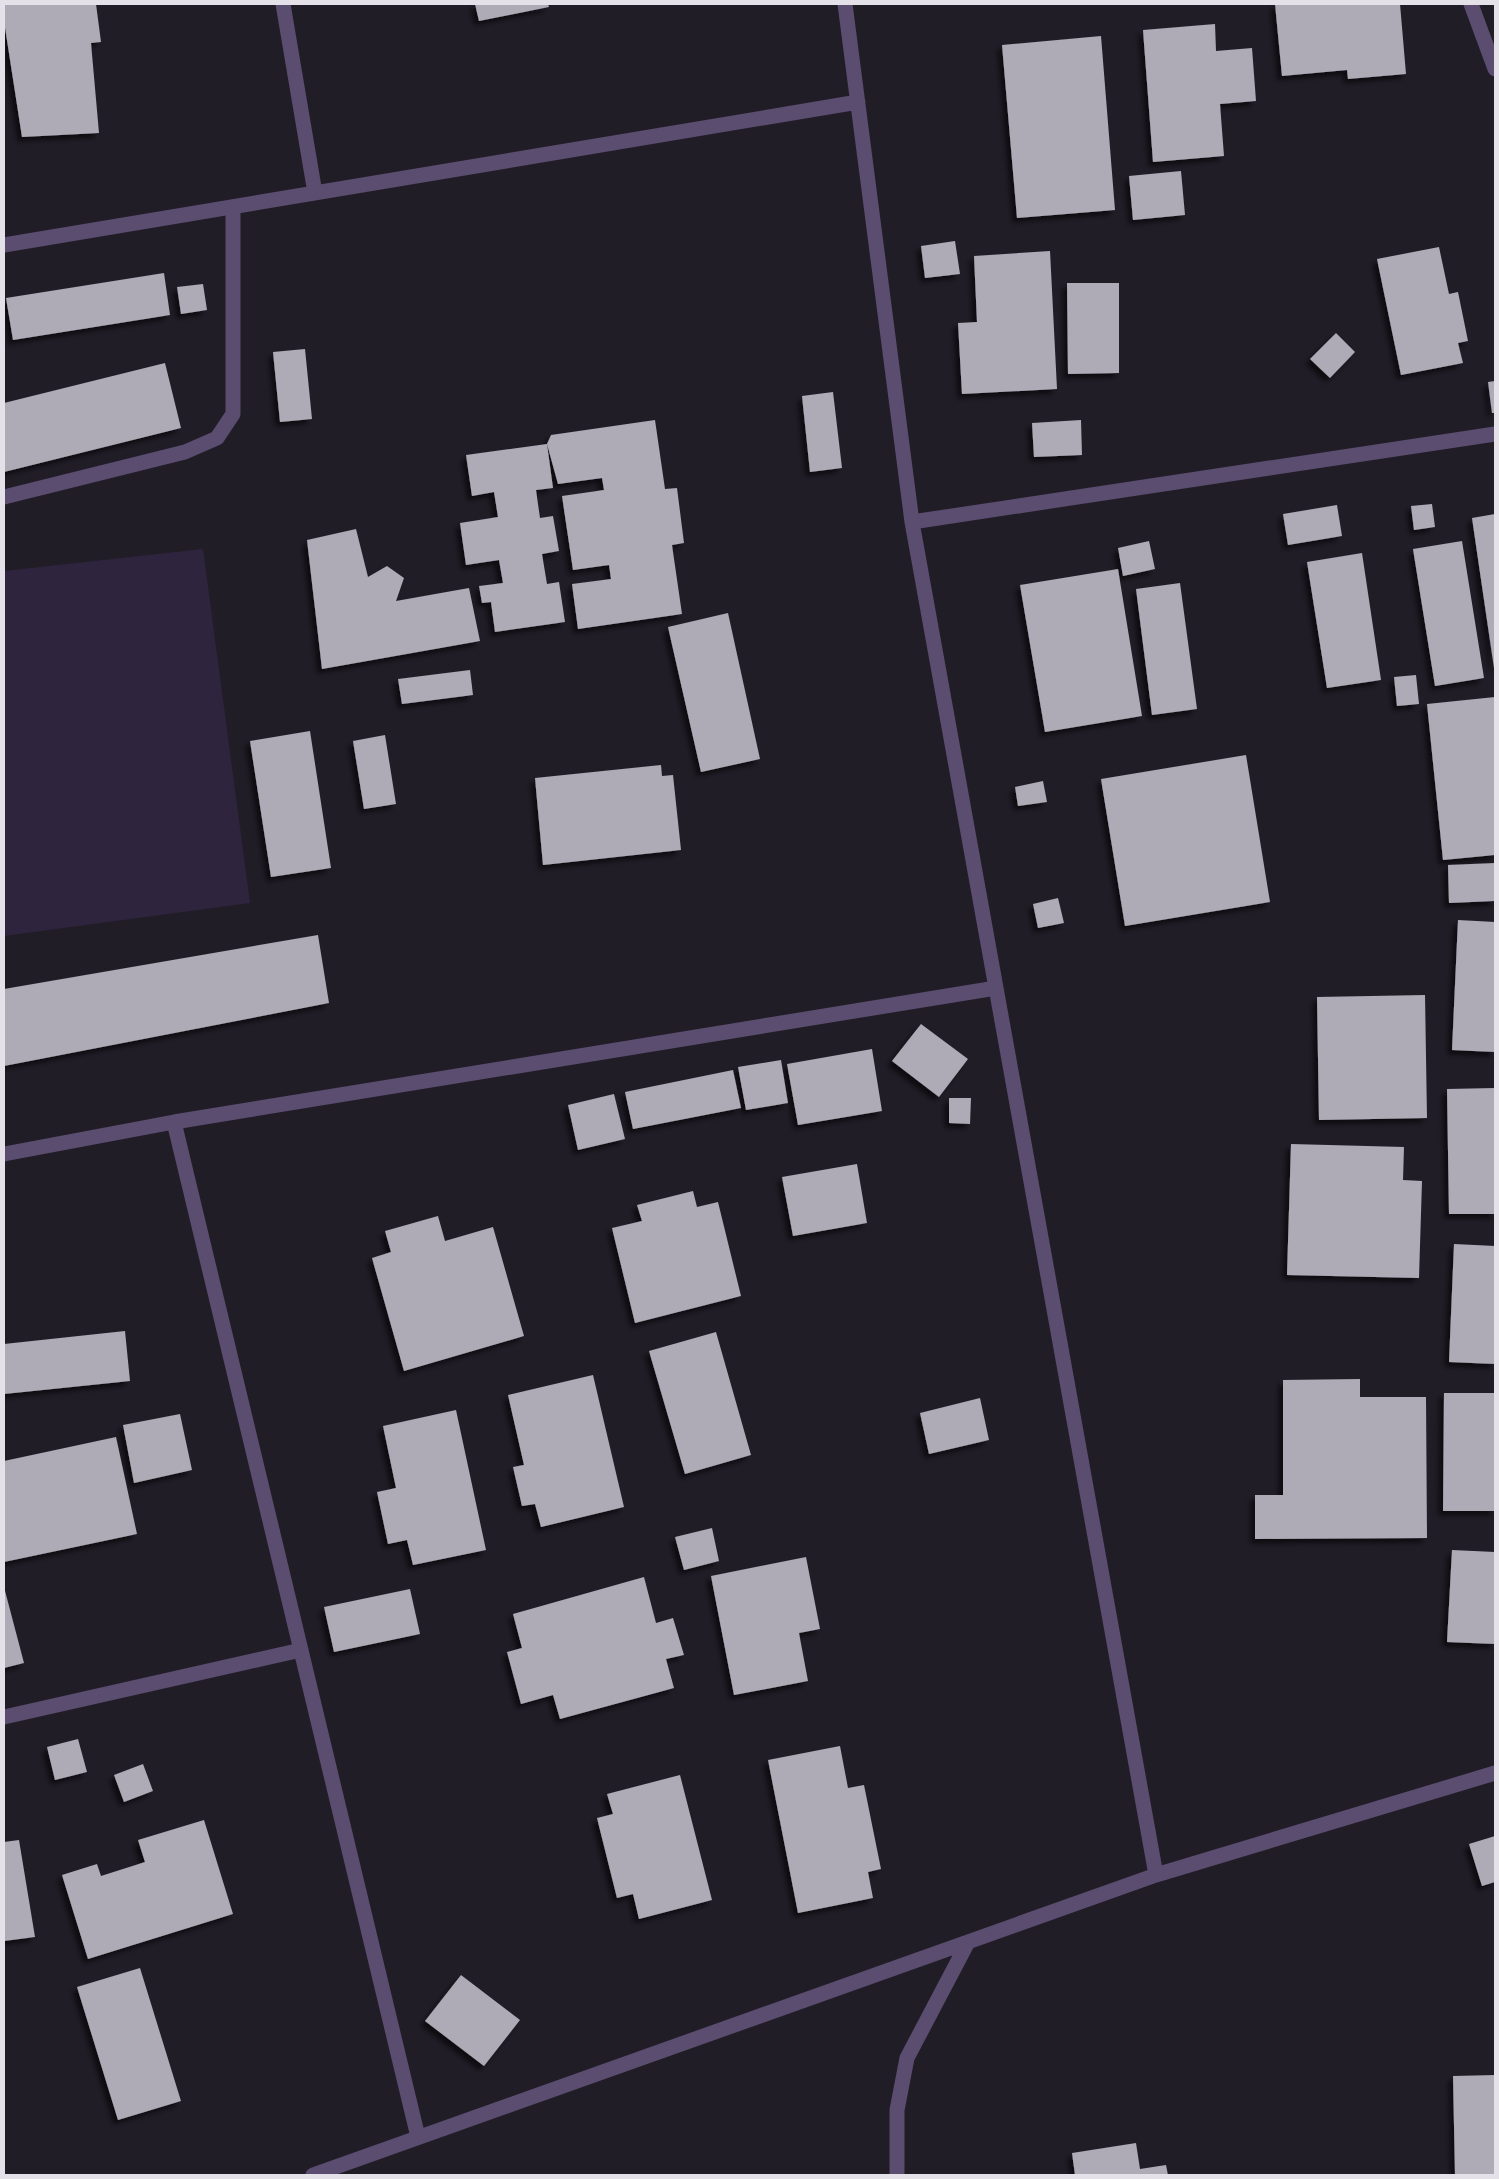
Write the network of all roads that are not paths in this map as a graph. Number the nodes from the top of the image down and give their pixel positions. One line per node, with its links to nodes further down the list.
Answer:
1 (283, 4): 6 (street)
2 (845, 4): 5 (street)
3 (1471, 4): 4 (street)
4 (1495, 69)
5 (858, 102): 6 (street); 11 (street)
6 (315, 193): 7 (street)
7 (233, 207): 8 (street); 10 (street)
8 (4, 245)
9 (1495, 434): 11 (street)
10 (4, 497)
11 (912, 522): 12 (street)
12 (996, 988): 13 (street); 18 (street)
13 (174, 1122): 14 (street); 15 (street)
14 (4, 1154)
15 (301, 1650): 16 (street); 20 (street)
16 (4, 1717)
17 (1495, 1773): 18 (street)
18 (1156, 1875): 19 (street)
19 (968, 1942): 20 (street); 22 (street)
20 (418, 2137): 21 (street)
21 (313, 2175)
22 (897, 2175)

